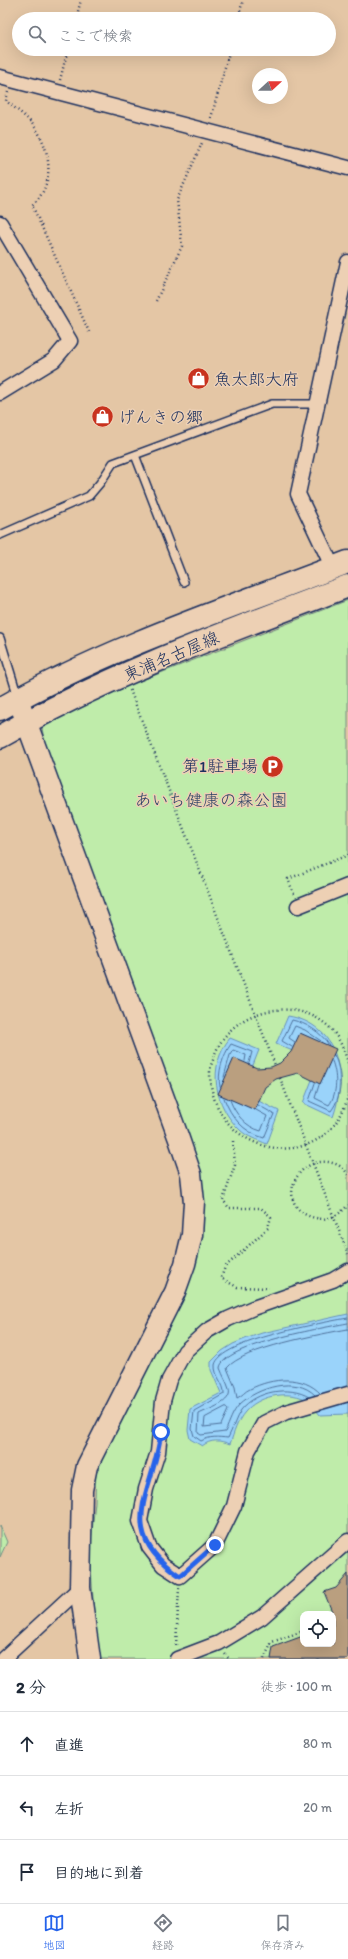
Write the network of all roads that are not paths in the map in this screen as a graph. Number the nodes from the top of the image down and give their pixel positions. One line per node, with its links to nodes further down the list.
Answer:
1 (6, 79): 2 (street)
2 (348, 168)
3 (0, 223): 5 (street)
4 (348, 262): 6 (street)
5 (0, 393)
6 (318, 404): 7 (lane); 9 (street)
7 (135, 456): 8 (lane); 10 (lane)
8 (0, 535)
9 (340, 565): 13 (main road, 東浦名古屋線)
10 (184, 582)
11 (348, 586): 14 (main road, 東浦名古屋線)
12 (0, 638): 13 (lane)
13 (9, 704): 14 (street)
14 (26, 722): 15 (main road, 東浦名古屋線); 21 (street)
15 (0, 736)
16 (348, 886): 17 (street)
17 (298, 906)
18 (348, 1272): 19 (street)
19 (348, 1394)
20 (348, 1541): 22 (street)
21 (80, 1588): 23 (street); 24 (street)
22 (177, 1655)
23 (3, 1659)
24 (90, 1659)

